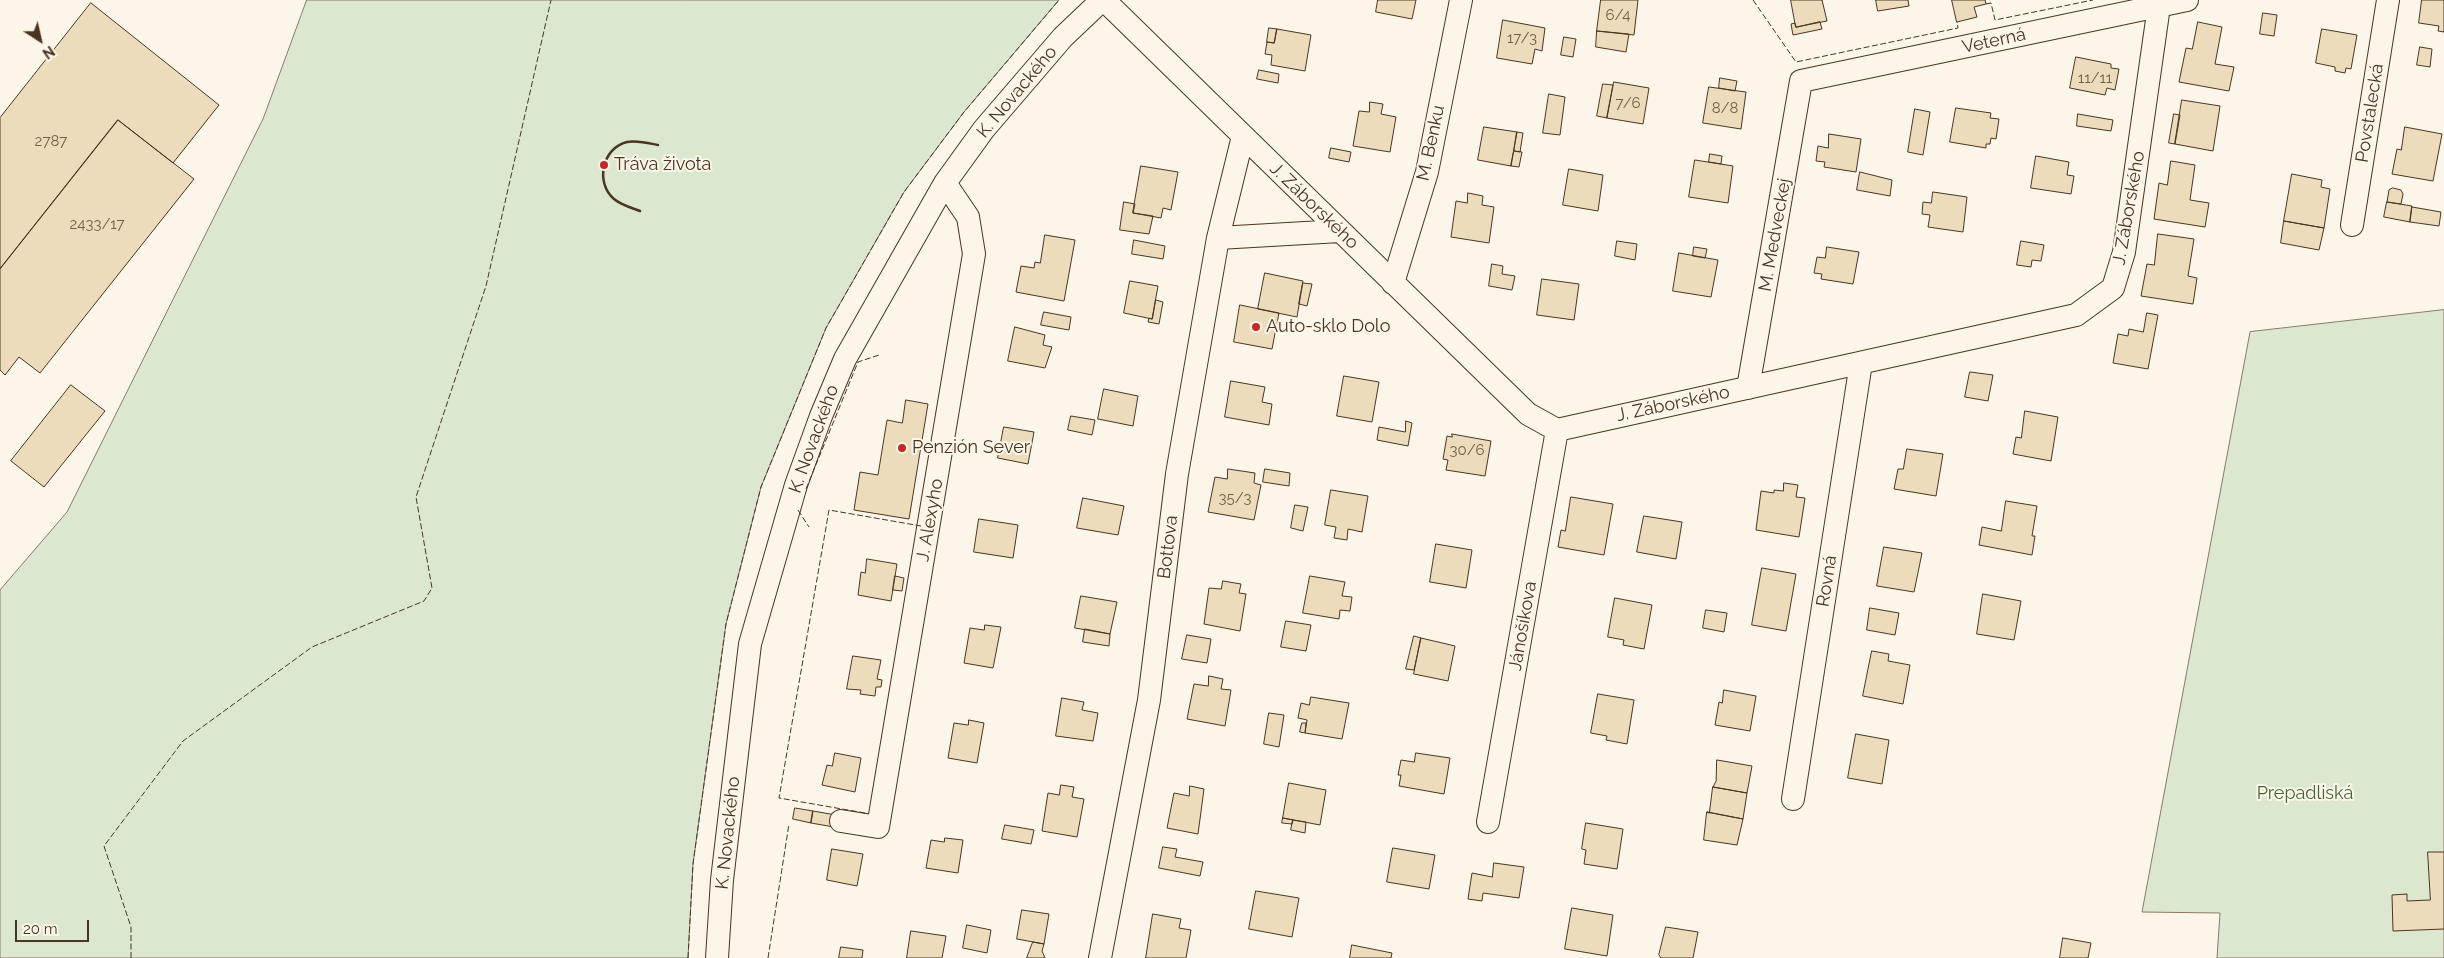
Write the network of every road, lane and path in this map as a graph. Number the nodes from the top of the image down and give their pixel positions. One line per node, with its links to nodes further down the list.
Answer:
1 (1103, 0): 7 (street, J. Záborského); 8 (street, K. Novackého)
2 (1460, 0): 12 (street, M. Benku)
3 (2187, 0): 5 (street, Veterná)
4 (2388, 0): 9 (street, Povstalecká)
5 (2159, 6): 6 (street, Veterná); 13 (street, J. Záborského)
6 (1801, 81): 14 (street, M. Medveckej)
7 (1243, 136): 10 (street, J. Záborského); 11 (street, Bottova)
8 (945, 182): 17 (street, J. Alexyho); 19 (street, K. Novackého)
9 (2352, 225)
10 (1340, 231): 11 (street); 12 (street, J. Záborského)
11 (1218, 238): 20 (street, Bottova)
12 (1393, 283): 15 (street, J. Záborského)
13 (1862, 363): 14 (street, J. Záborského); 16 (street, Rovná)
14 (1748, 388): 15 (street, J. Záborského)
15 (1557, 430): 18 (street, Jánošíkova)
16 (1793, 798)
17 (841, 821)
18 (1488, 822)
19 (717, 958)
20 (1100, 958)

